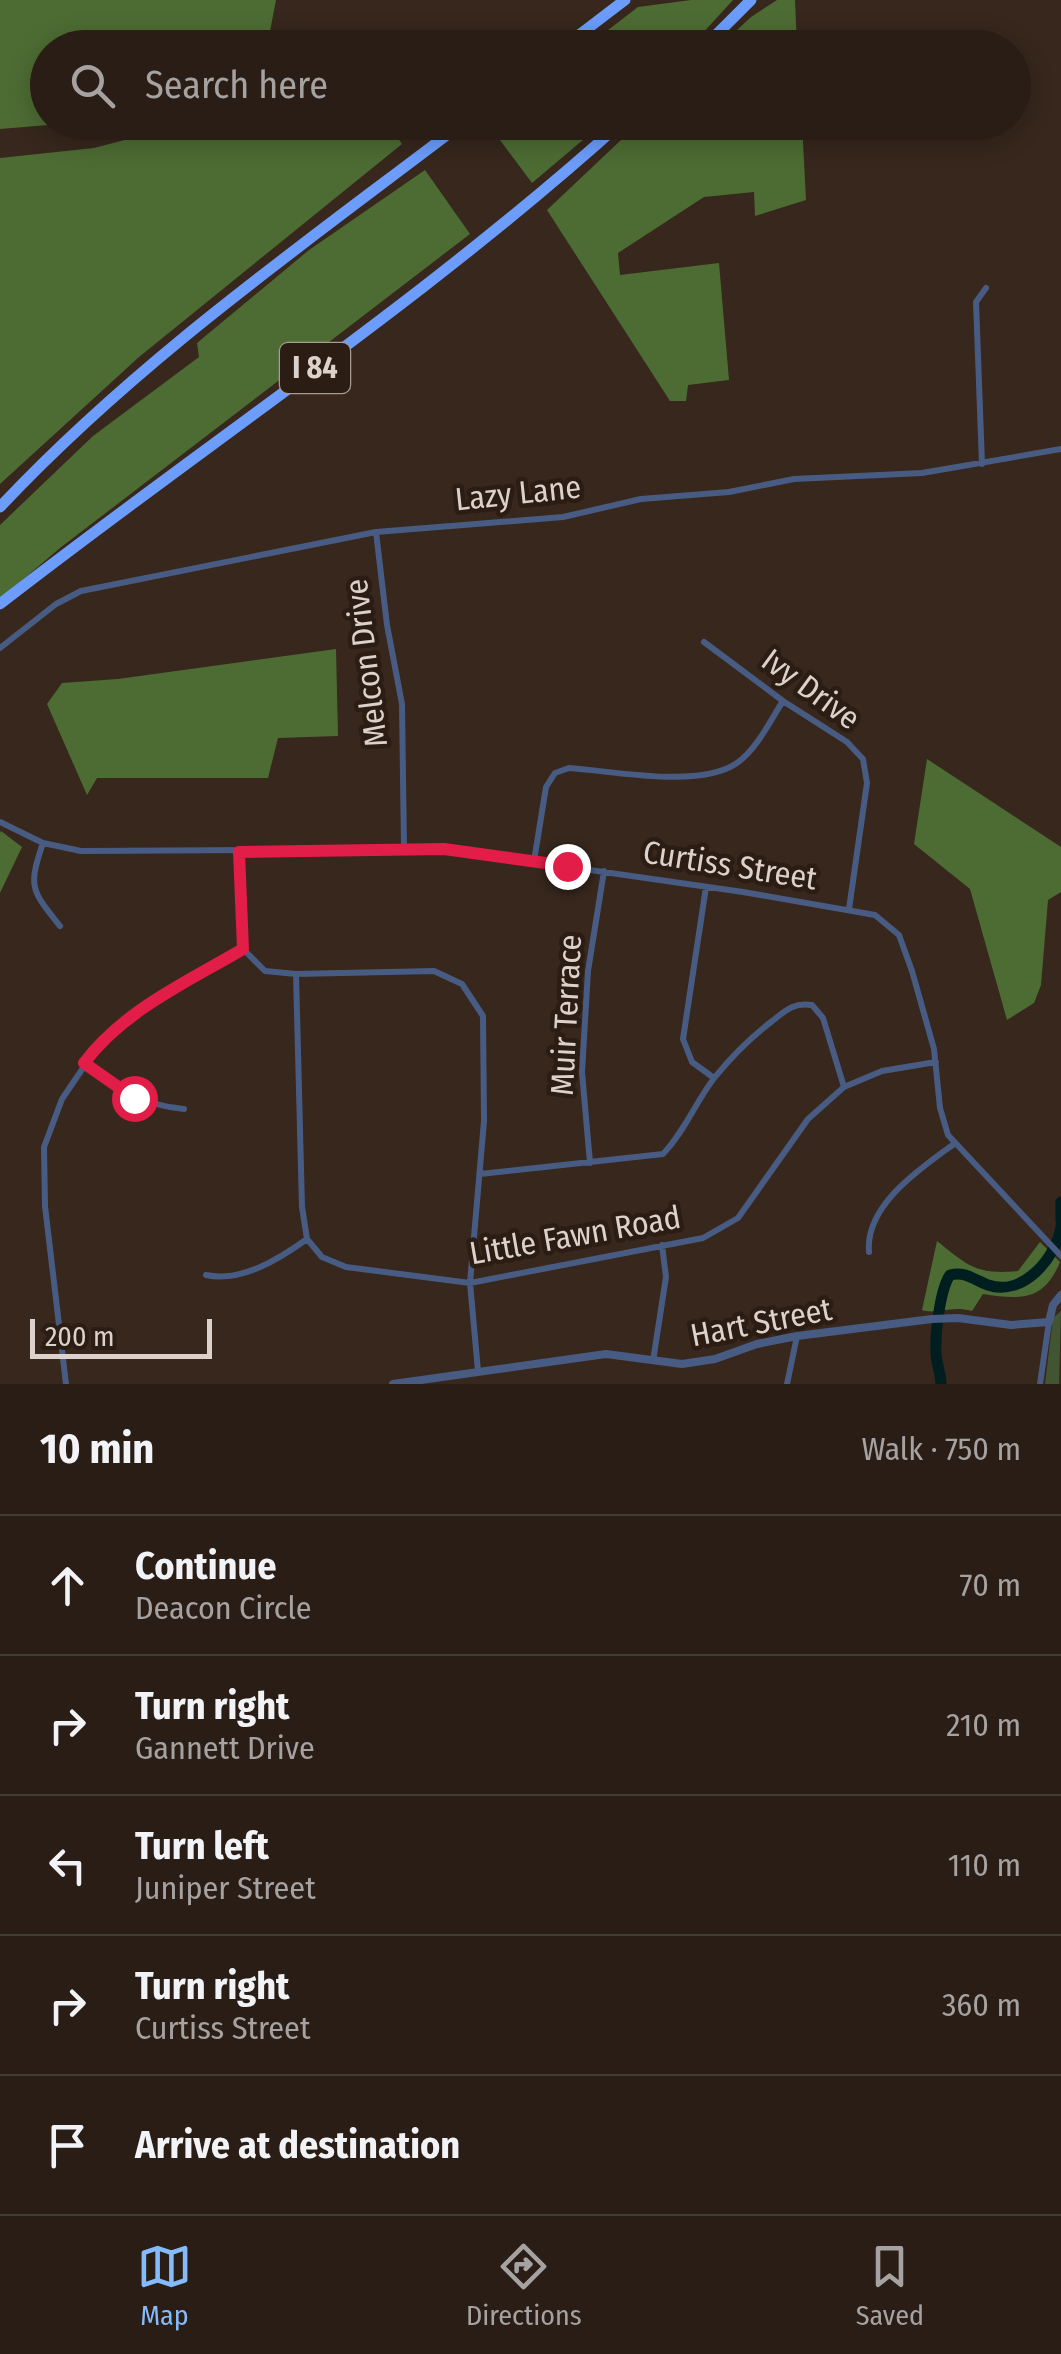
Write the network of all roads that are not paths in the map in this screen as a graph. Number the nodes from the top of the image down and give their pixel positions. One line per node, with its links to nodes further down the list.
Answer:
1 (625, 0): 3 (highway)
2 (751, 0): 4 (highway)
3 (586, 30)
4 (721, 30)
5 (441, 140): 10 (highway)
6 (602, 140): 12 (highway, I 84)
7 (986, 288): 9 (street)
8 (1061, 449): 9 (street, Lazy Lane)
9 (982, 464): 11 (street, Lazy Lane)
10 (0, 507)
11 (376, 532): 14 (street, Lazy Lane); 18 (street, Melcon Drive)
12 (0, 604)
13 (704, 642): 15 (street, Ivy Drive)
14 (0, 648)
15 (783, 701): 20 (street); 23 (street, Ivy Drive)
16 (0, 822): 17 (street, Curtiss Street)
17 (42, 843): 19 (street, Curtiss Street); 24 (street)
18 (404, 849): 19 (street, Curtiss Street); 20 (street, Curtiss Street)
19 (239, 852): 25 (street)
20 (534, 861): 21 (street, Curtiss Street)
21 (604, 871): 22 (street, Curtiss Street); 33 (street, Muir Terrace)
22 (706, 887): 23 (street, Curtiss Street); 29 (street)
23 (849, 909): 27 (street, Curtiss Street)
24 (60, 926)
25 (243, 949): 26 (street); 28 (street)
26 (296, 974): 34 (street); 35 (street)
27 (936, 1062): 30 (street, Little Fawn Road); 32 (street, Curtiss Street)
28 (84, 1063): 31 (street); 46 (street)
29 (714, 1078): 30 (street); 33 (street)
30 (844, 1087): 36 (street, Little Fawn Road)
31 (184, 1109)
32 (954, 1144): 37 (street); 38 (street, Curtiss Street)
33 (590, 1162): 34 (street)
34 (480, 1174): 40 (street)
35 (307, 1239): 39 (street); 40 (street, Little Fawn Road)
36 (662, 1246): 40 (street, Little Fawn Road); 44 (street)
37 (869, 1252)
38 (1060, 1254)
39 (206, 1275)
40 (470, 1282): 45 (street)
41 (1061, 1295): 42 (street)
42 (1049, 1322): 43 (street, Hart Street); 49 (street)
43 (797, 1336): 44 (street, Hart Street); 48 (street)
44 (653, 1361): 45 (street, Hart Street)
45 (478, 1370): 47 (street, Hart Street)
46 (66, 1384)
47 (393, 1384)
48 (788, 1384)
49 (1040, 1384)

